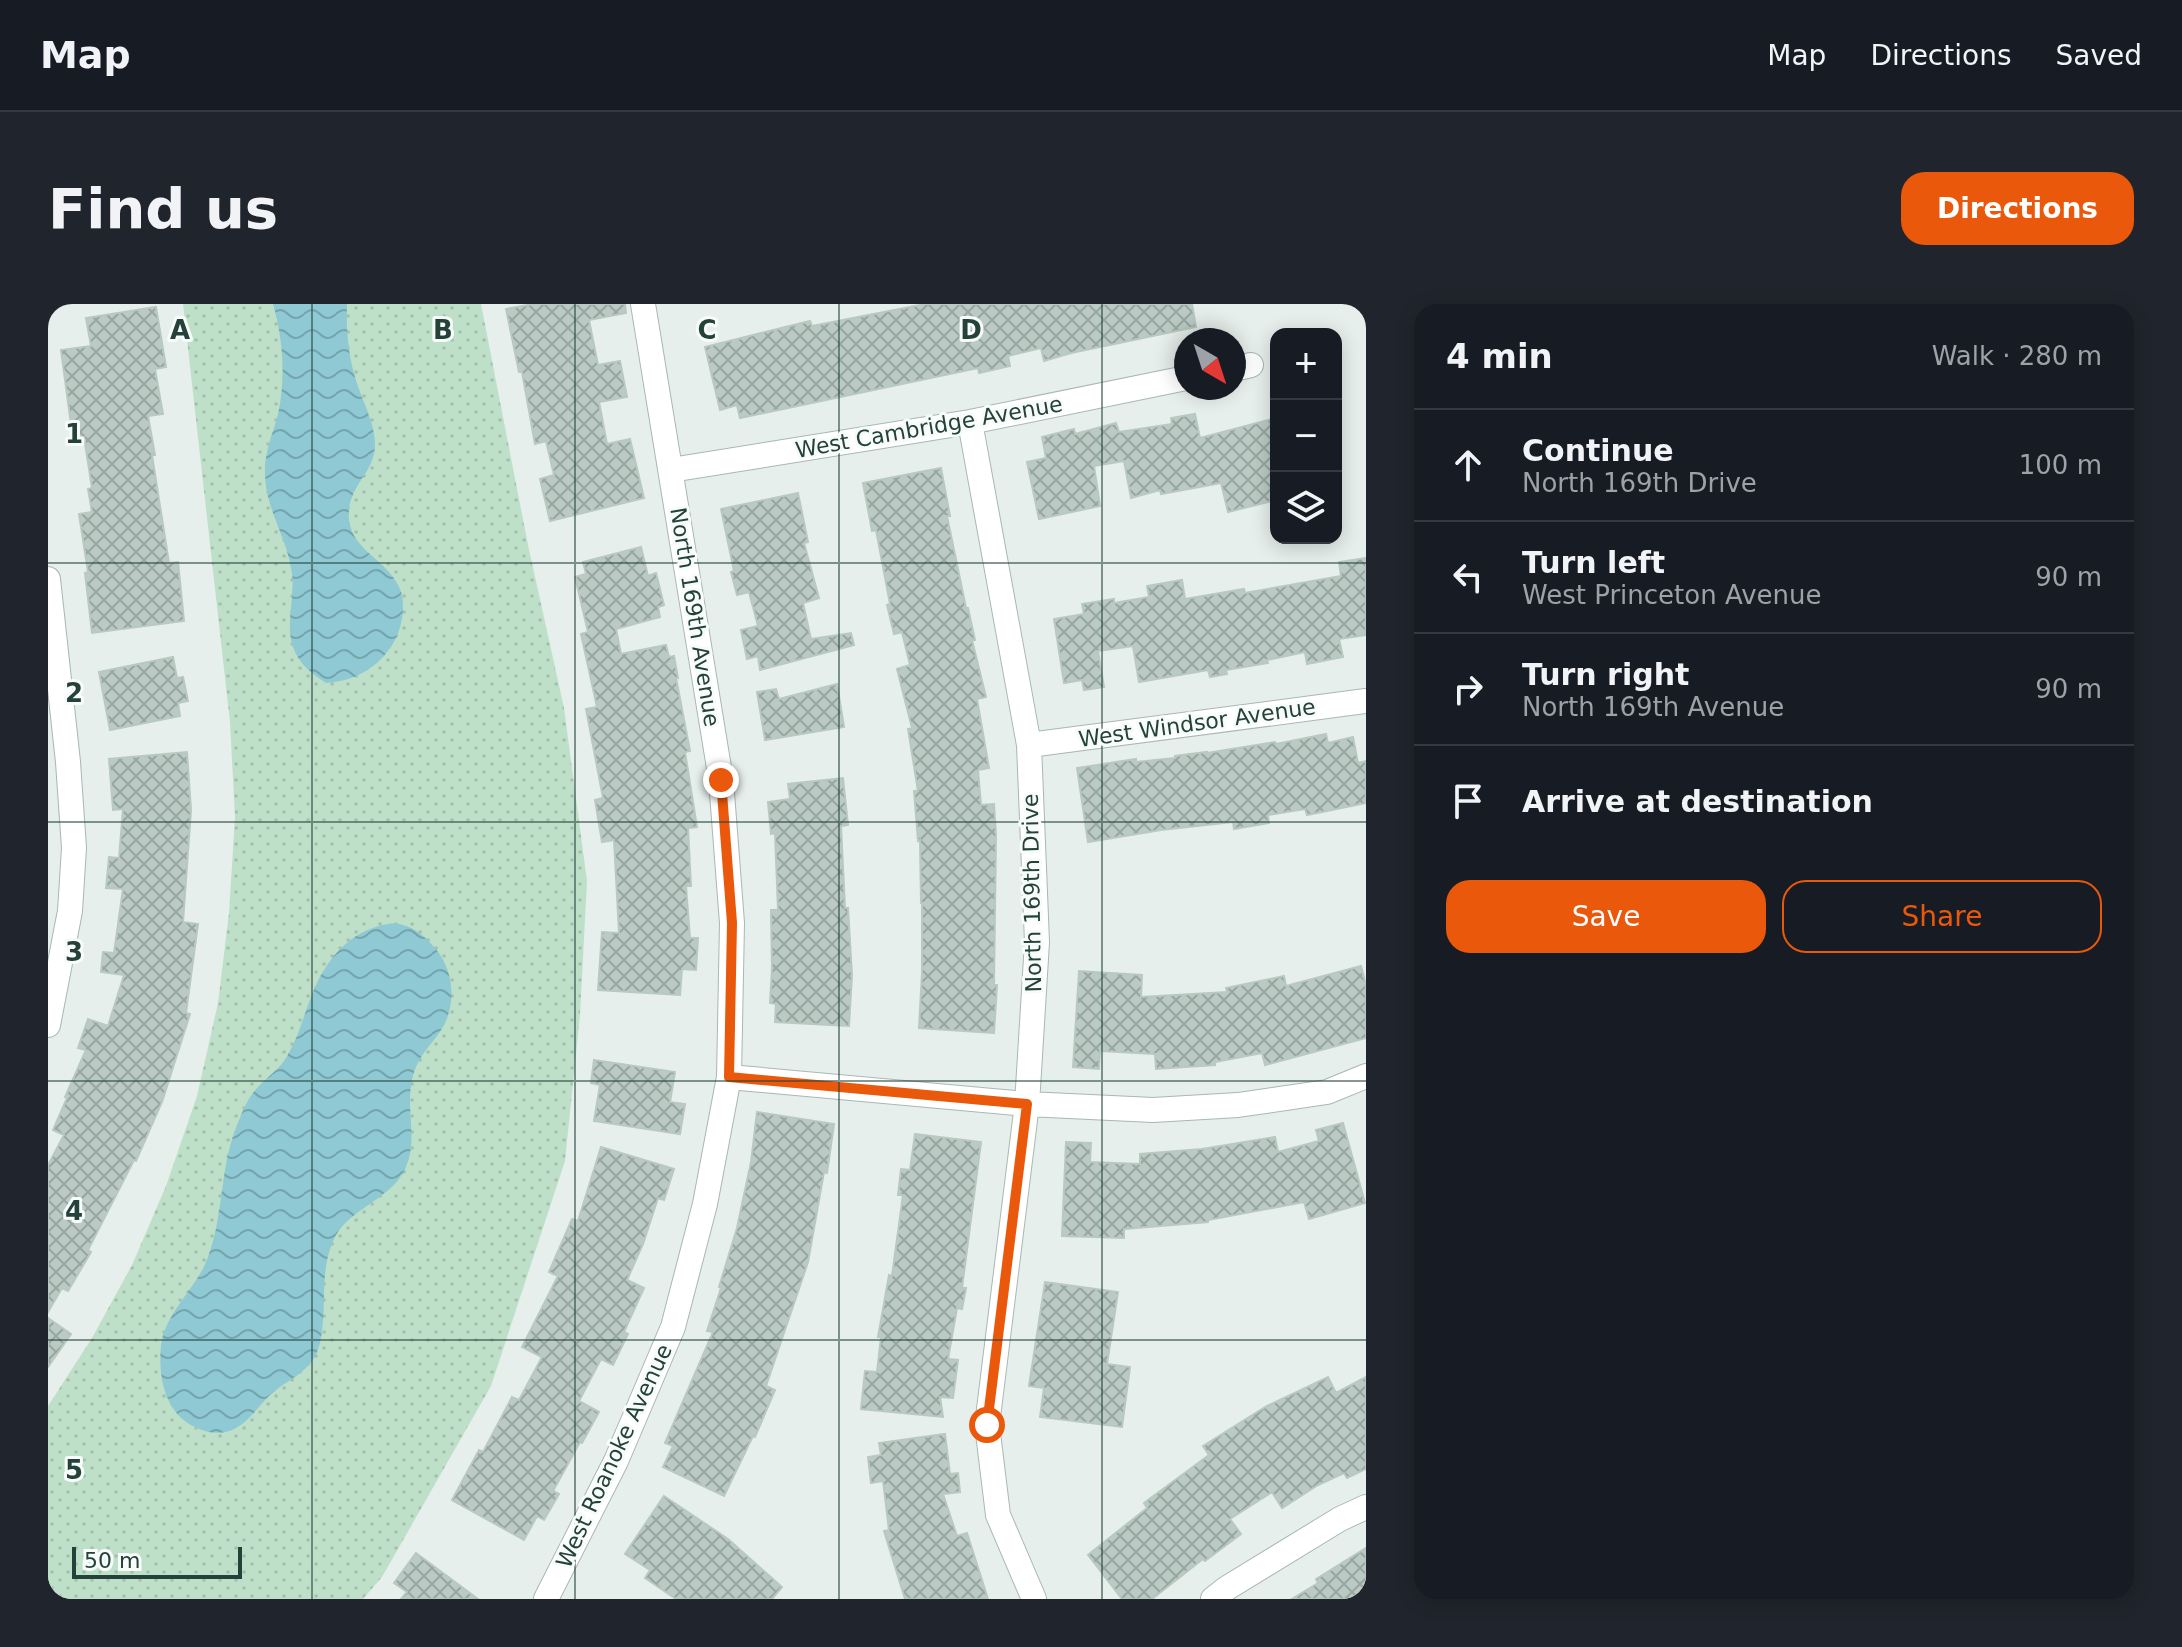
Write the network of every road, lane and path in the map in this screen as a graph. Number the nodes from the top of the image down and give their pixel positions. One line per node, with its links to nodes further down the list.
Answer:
1 (643, 304): 4 (street, North 169th Avenue)
2 (1174, 380): 3 (street, West Cambridge Avenue)
3 (970, 422): 4 (street, West Cambridge Avenue); 7 (street, North 169th Drive)
4 (671, 470): 11 (street, North 169th Avenue)
5 (48, 579): 8 (street)
6 (1366, 701): 7 (street, West Windsor Avenue)
7 (1029, 745): 12 (street, North 169th Drive)
8 (58, 762): 9 (street)
9 (48, 1025)
10 (1366, 1076): 12 (street)
11 (729, 1077): 12 (street); 14 (street, West Roanoke Avenue)
12 (1027, 1104): 15 (street, North 169th Drive)
13 (1366, 1507): 16 (street)
14 (551, 1597)
15 (1034, 1599)
16 (1213, 1599)

